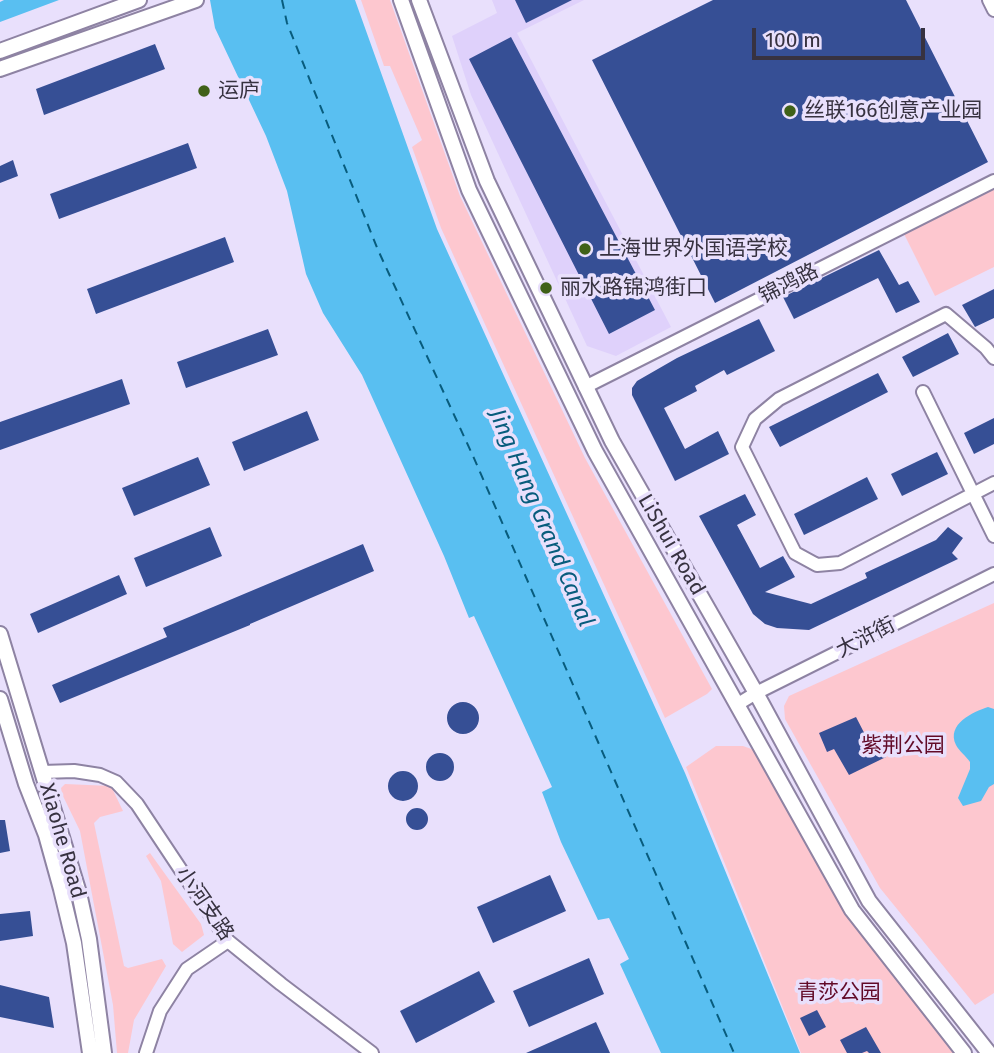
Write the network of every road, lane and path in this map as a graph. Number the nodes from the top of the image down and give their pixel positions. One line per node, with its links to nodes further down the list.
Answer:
1 (139, 0): 7 (main road)
2 (196, 0): 8 (main road)
3 (401, 0): 20 (main road, LiShui Road)
4 (419, 0): 11 (main road, LiShui Road)
5 (989, 0): 6 (street)
6 (994, 10)
7 (0, 51)
8 (0, 69)
9 (994, 181): 11 (street, 锦鸿路)
10 (994, 358): 14 (street)
11 (584, 387): 18 (main road, LiShui Road)
12 (923, 392): 14 (street)
13 (994, 483): 14 (street)
14 (973, 494): 15 (street)
15 (994, 536)
16 (994, 574): 18 (street, 大浒街)
17 (0, 634): 21 (main road, Xiaohe Road)
18 (756, 693): 20 (street, 大浒街); 29 (main road, LiShui Road)
19 (0, 699): 22 (main road, Xiaohe Road)
20 (738, 704): 28 (main road, LiShui Road)
21 (42, 772): 22 (main road, Xiaohe Road); 23 (street, 小河支路)
22 (81, 941): 24 (main road, Xiaohe Road); 25 (main road, Xiaohe Road)
23 (228, 941): 26 (street); 27 (street, 小河支路)
24 (90, 1053)
25 (104, 1053)
26 (146, 1053)
27 (372, 1053)
28 (964, 1053)
29 (989, 1053)

